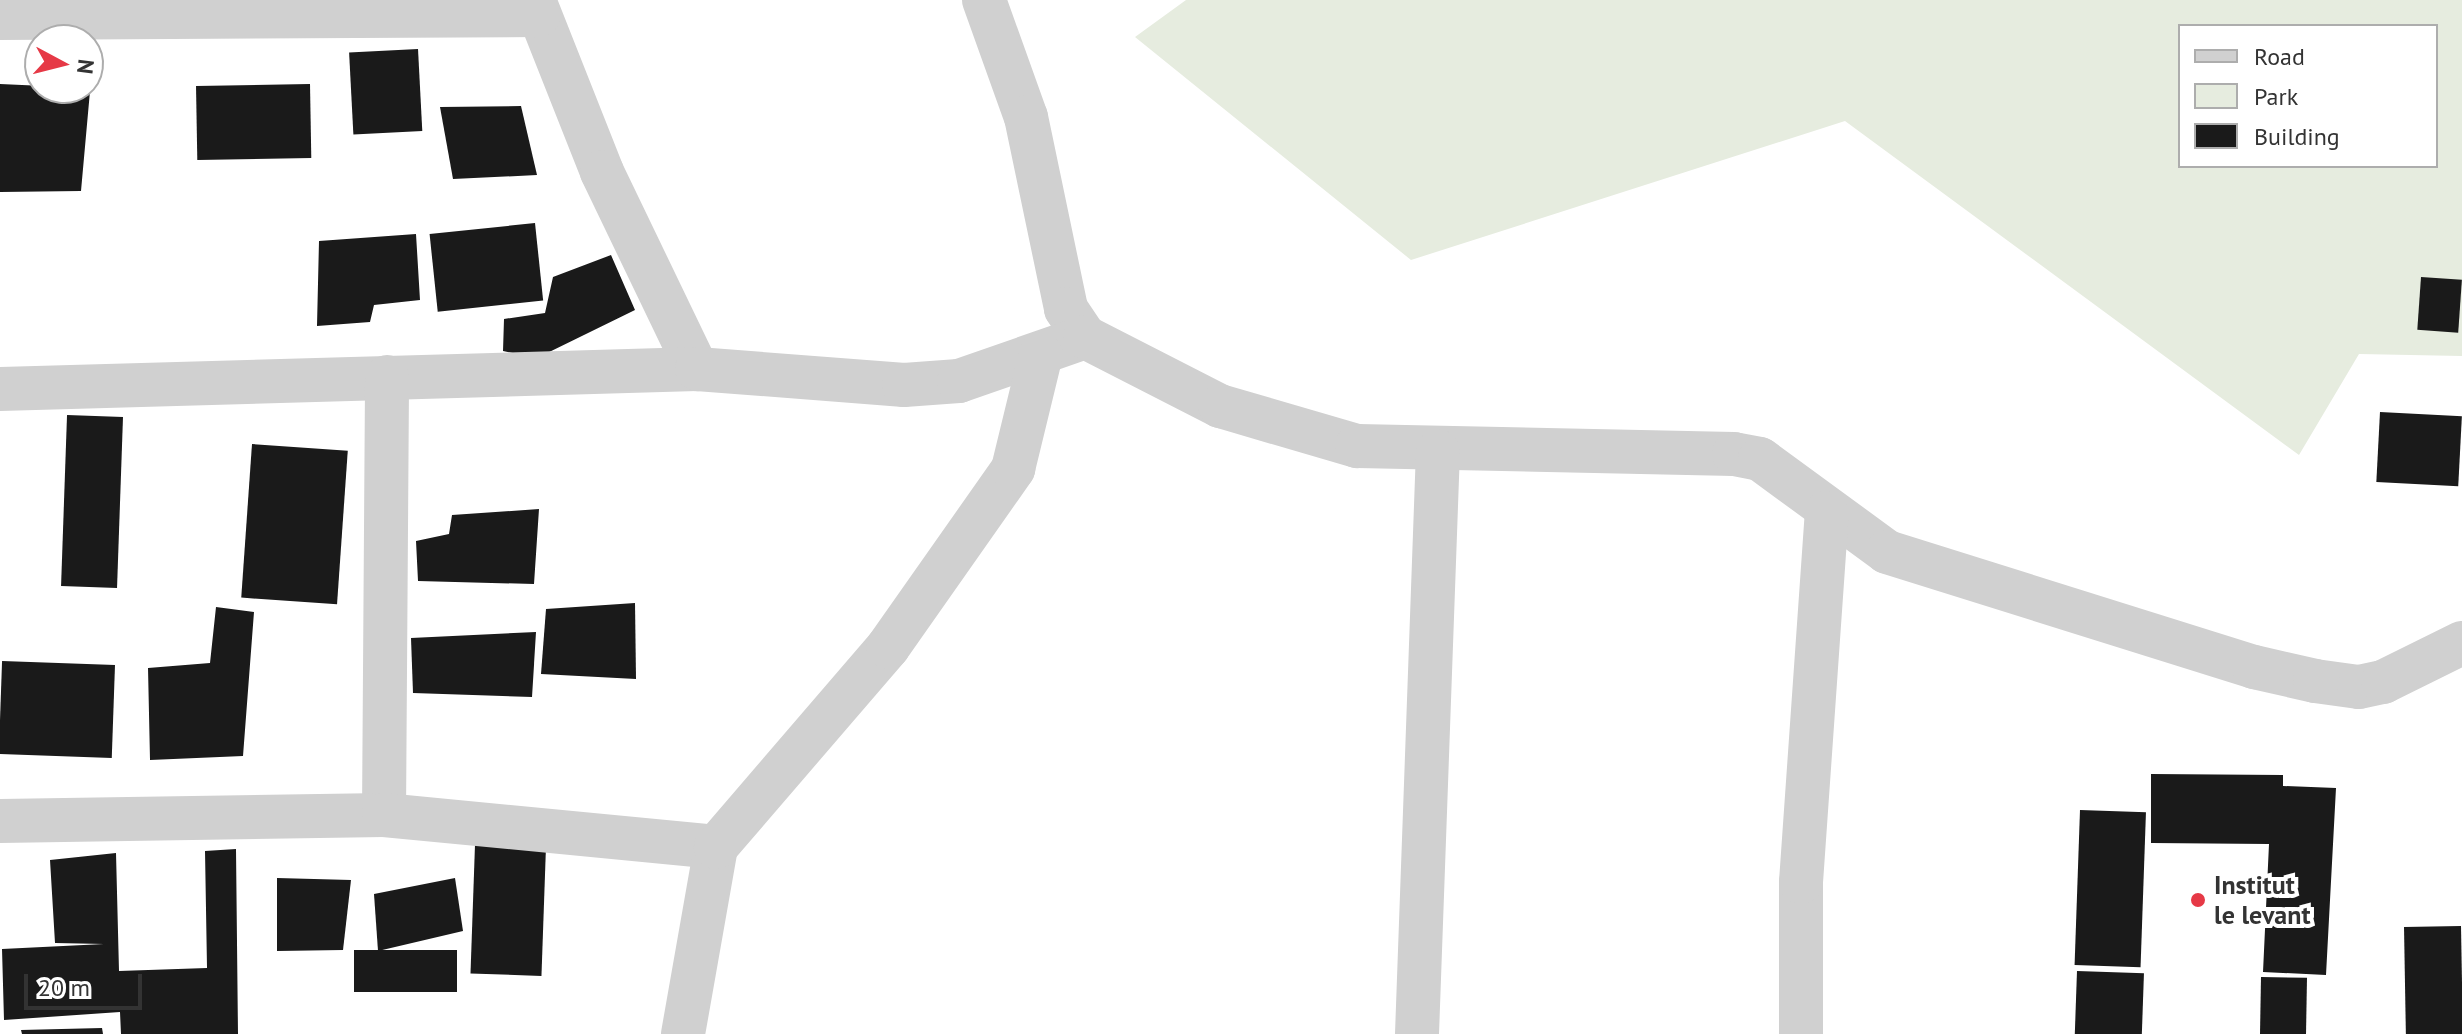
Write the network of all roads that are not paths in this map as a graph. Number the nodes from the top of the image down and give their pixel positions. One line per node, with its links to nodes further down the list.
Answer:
1 (984, 0): 4 (street)
2 (537, 8): 3 (street); 6 (street)
3 (0, 18)
4 (1085, 337): 5 (street); 9 (street)
5 (1041, 354): 6 (street); 14 (street)
6 (697, 369): 7 (street)
7 (387, 377): 8 (street); 12 (street)
8 (0, 389)
9 (1438, 451): 10 (street); 16 (street)
10 (1827, 513): 11 (street); 17 (street)
11 (2462, 643)
12 (384, 815): 13 (street); 14 (street)
13 (0, 821)
14 (716, 847): 15 (street)
15 (683, 1034)
16 (1417, 1034)
17 (1801, 1034)

